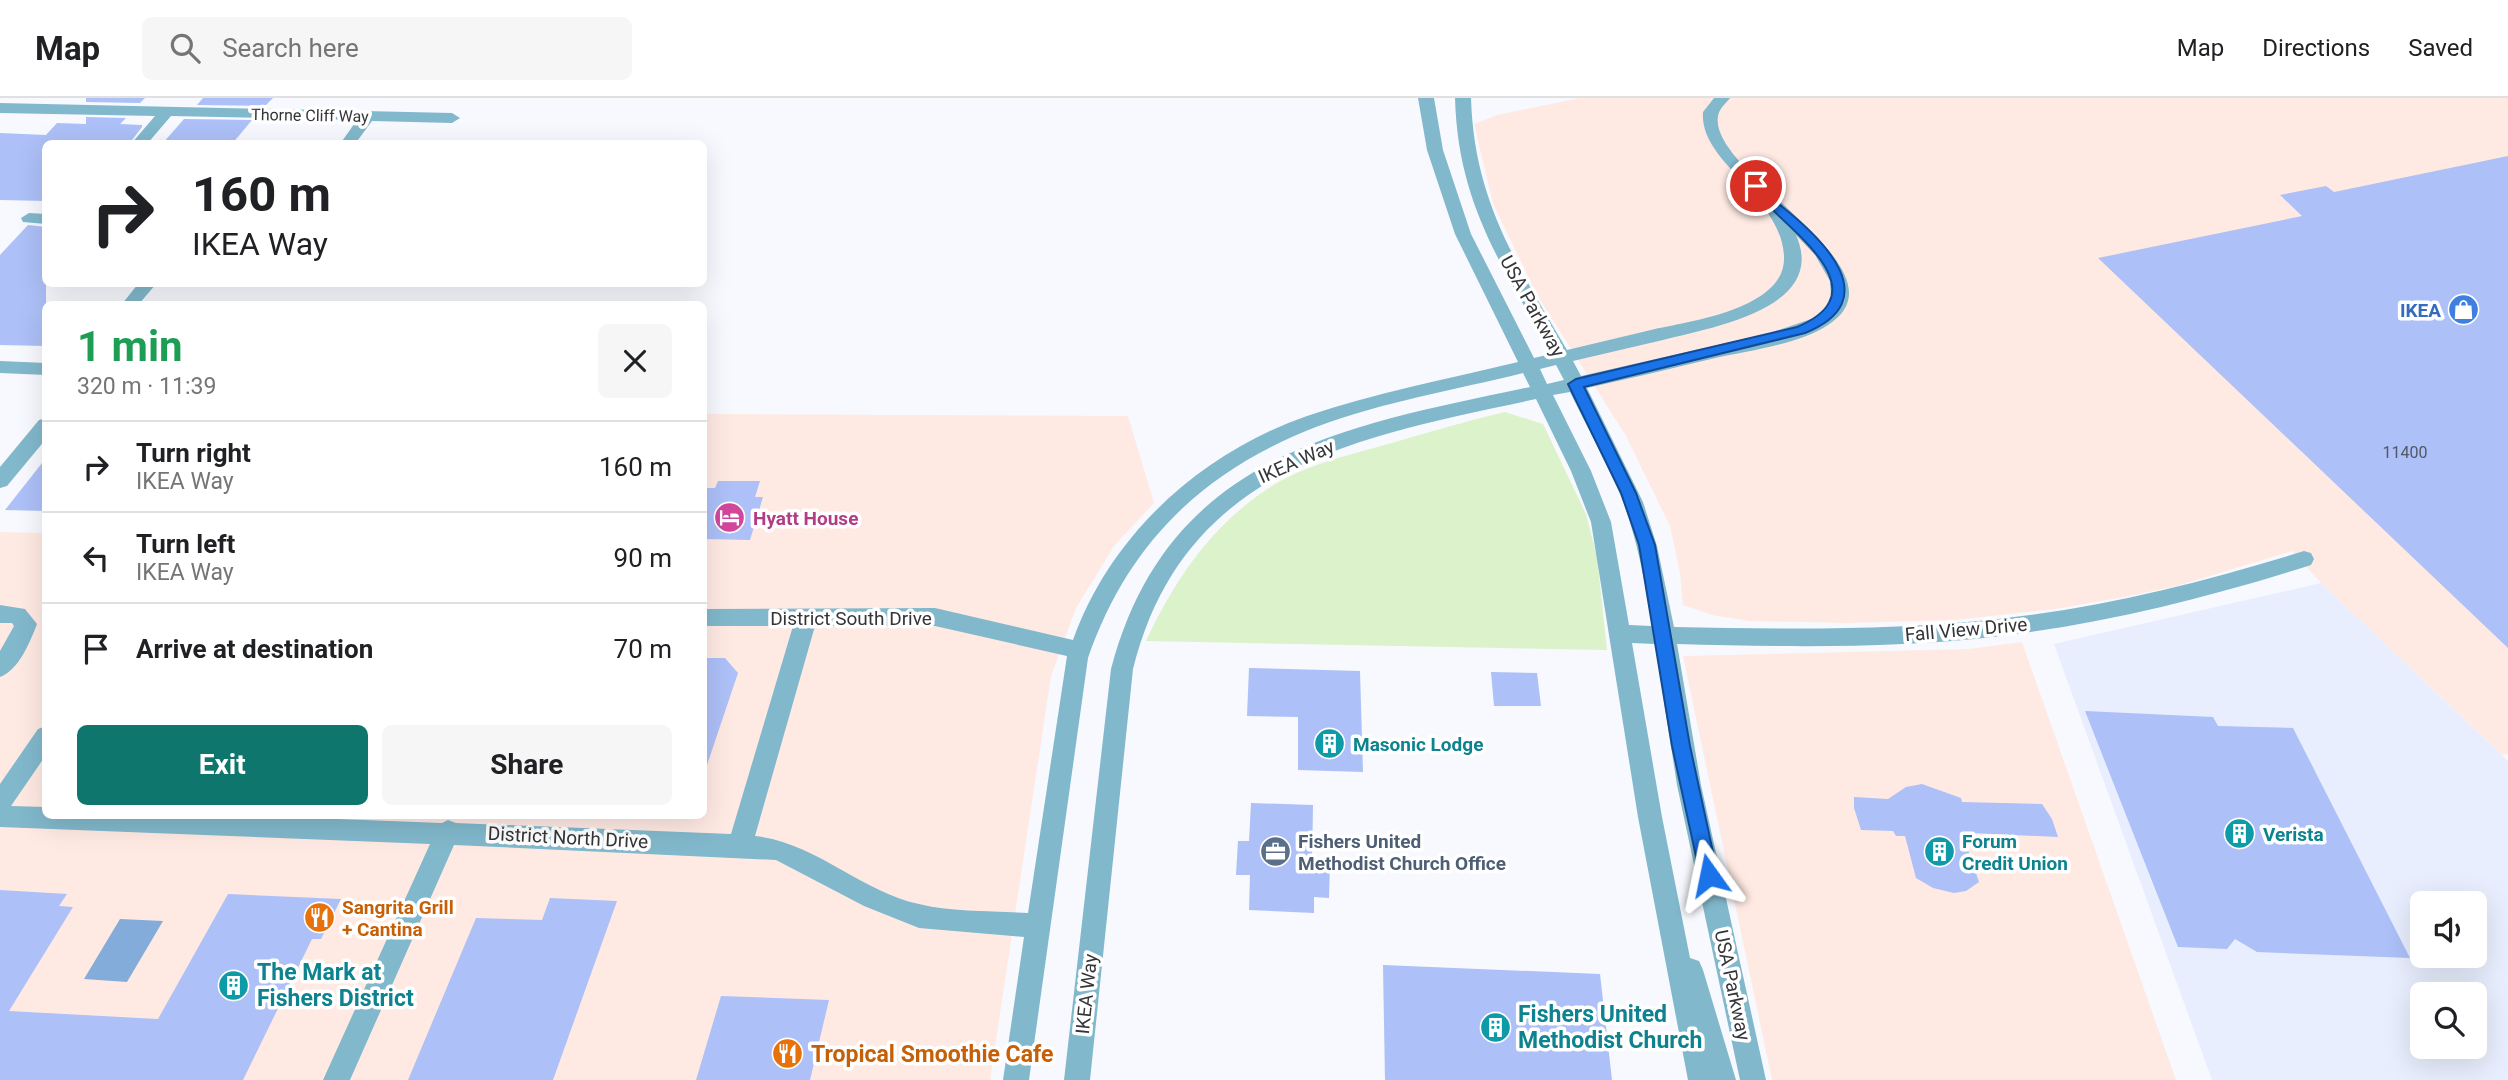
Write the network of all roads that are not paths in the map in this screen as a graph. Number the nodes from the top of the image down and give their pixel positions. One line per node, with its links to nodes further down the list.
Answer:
1 (1426, 98): 14 (street, USA Parkway)
2 (1463, 98): 13 (street, USA Parkway)
3 (1722, 98): 10 (street, IKEA Way)
4 (0, 108): 5 (street, Thorne Cliff Way)
5 (167, 112): 6 (street, Thorne Cliff Way); 8 (street)
6 (368, 116): 7 (street, Thorne Cliff Way); 9 (street)
7 (452, 118)
8 (142, 140)
9 (350, 140)
10 (1771, 204): 13 (street, IKEA Way); 17 (street, IKEA Way)
11 (144, 287): 12 (street)
12 (133, 301)
13 (1561, 358): 14 (street, IKEA Way); 17 (street, USA Parkway)
14 (1527, 366): 18 (street, USA Parkway); 27 (street, IKEA Way)
15 (0, 367): 16 (street)
16 (42, 369)
17 (1576, 384): 18 (street, IKEA Way); 26 (street, USA Parkway)
18 (1541, 392): 25 (street, USA Parkway); 40 (street, IKEA Way)
19 (42, 430): 20 (street)
20 (0, 481)
21 (2304, 559): 26 (street, Fall View Drive)
22 (0, 614): 28 (street)
23 (707, 617): 24 (street, District South Drive)
24 (806, 618): 27 (street, District South Drive); 35 (street)
25 (1621, 634): 26 (street, Fall View Drive); 36 (street, USA Parkway)
26 (1662, 635): 43 (street, USA Parkway)
27 (1079, 650): 37 (street, IKEA Way)
28 (0, 668)
29 (42, 742): 30 (street)
30 (0, 803)
31 (0, 816): 32 (street, District North Drive)
32 (42, 817)
33 (90, 819): 34 (street, District North Drive)
34 (448, 831): 35 (street, District North Drive); 38 (street)
35 (740, 845): 37 (street, District North Drive)
36 (1670, 919): 41 (street, USA Parkway); 42 (street)
37 (1037, 926): 39 (street, IKEA Way)
38 (337, 1080)
39 (1016, 1080)
40 (1077, 1080)
41 (1701, 1080)
42 (1723, 1080)
43 (1753, 1080)

